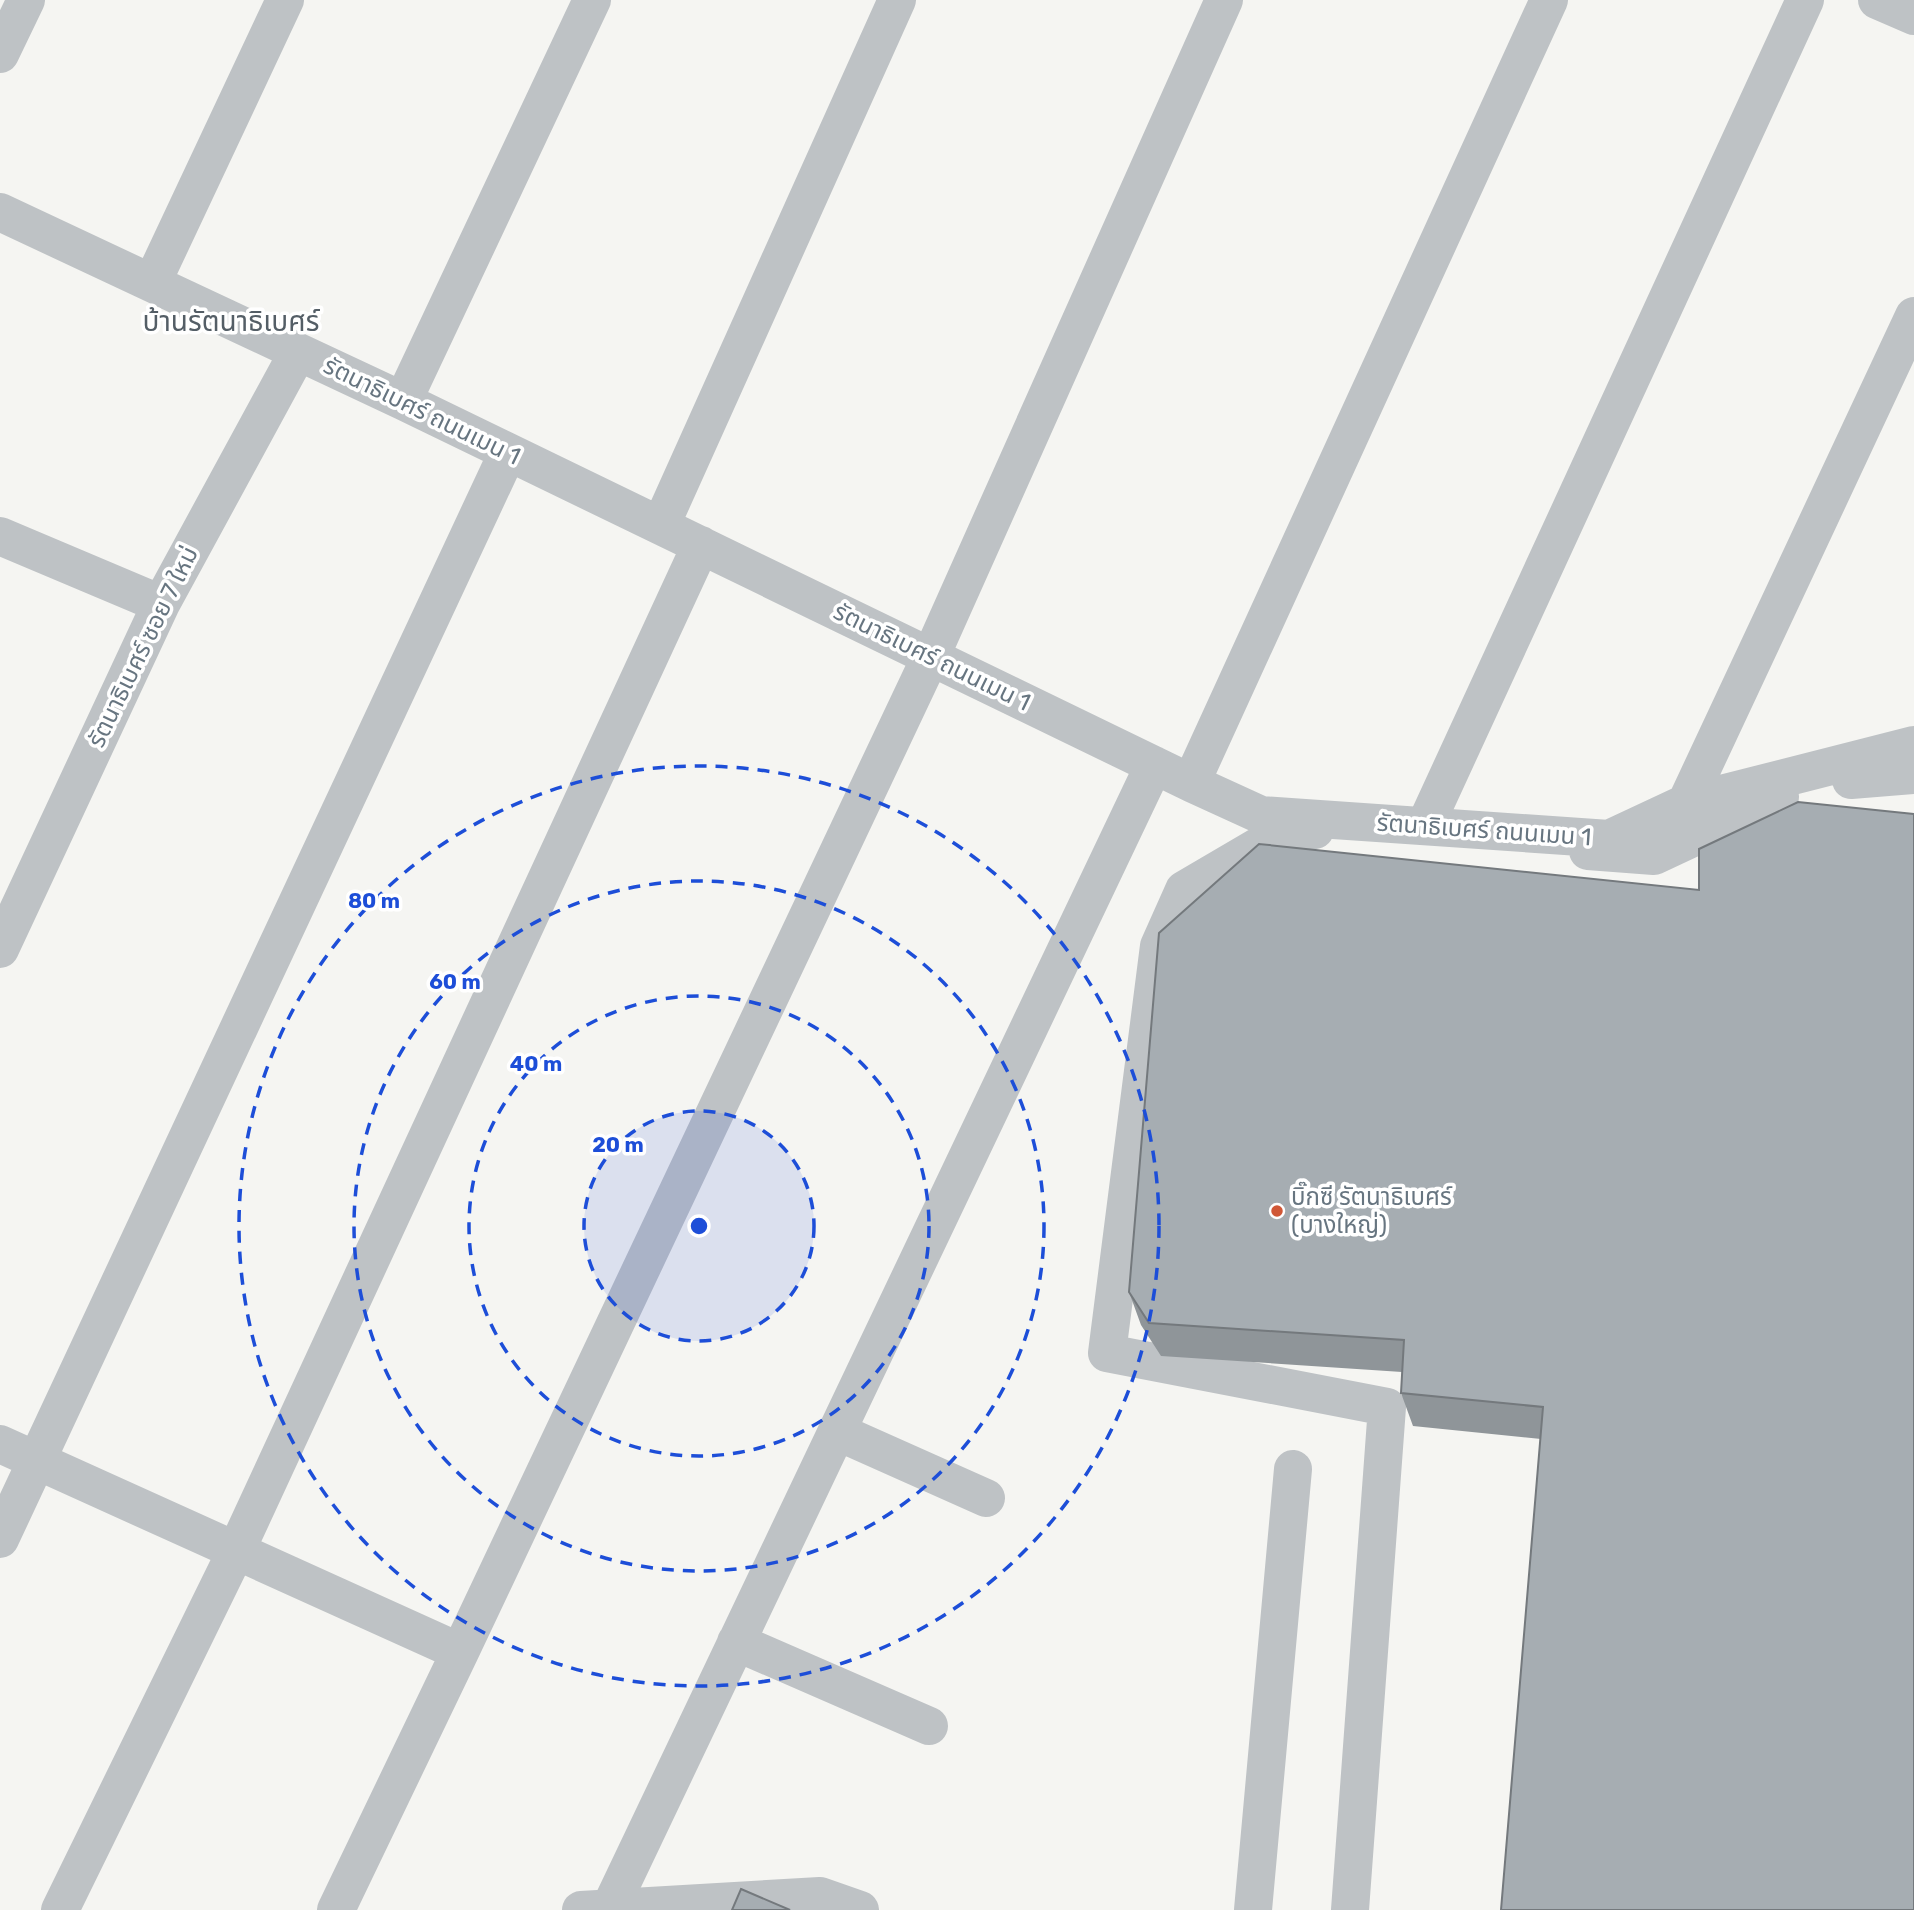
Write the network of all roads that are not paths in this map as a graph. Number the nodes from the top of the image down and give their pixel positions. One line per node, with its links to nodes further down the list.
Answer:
1 (26, 0): 10 (street)
2 (285, 0): 12 (street)
3 (592, 0): 15 (street)
4 (897, 0): 17 (street)
5 (1224, 0): 21 (street)
6 (1549, 0): 25 (street)
7 (1805, 0): 27 (street)
8 (1877, 0): 9 (street)
9 (1914, 16)
10 (0, 54)
11 (0, 212): 12 (street, รัตนาธิเบศร์ ถนนเมน 1)
12 (152, 283): 14 (street, รัตนาธิเบศร์ ถนนเมน 1)
13 (1914, 316): 26 (street)
14 (298, 352): 15 (street, รัตนาธิเบศร์ ถนนเมน 1); 20 (street, รัตนาธิเบศร์ ซอย 7 ใหม่)
15 (403, 401): 16 (street, รัตนาธิเบศร์ ถนนเมน 1)
16 (508, 452): 17 (street, รัตนาธิเบศร์ ถนนเมน 1); 31 (street)
17 (661, 525): 19 (street, รัตนาธิเบศร์ ถนนเมน 1)
18 (0, 536): 20 (street)
19 (701, 545): 21 (street, รัตนาธิเบศร์ ถนนเมน 1); 35 (street)
20 (161, 604): 28 (street, รัตนาธิเบศร์ ซอย 7 ใหม่)
21 (931, 656): 23 (street, รัตนาธิเบศร์ ถนนเมน 1); 37 (street)
22 (1914, 745): 26 (street, รัตนาธิเบศร์ ถนนเมน 1)
23 (1154, 765): 25 (street, รัตนาธิเบศร์ ถนนเมน 1); 29 (street)
24 (1914, 775): 44 (street)
25 (1191, 783): 27 (street, รัตนาธิเบศร์ ถนนเมน 1)
26 (1686, 803): 27 (street, รัตนาธิเบศร์ ถนนเมน 1)
27 (1425, 826)
28 (0, 949)
29 (838, 1432): 33 (street); 36 (street)
30 (0, 1444): 31 (street)
31 (38, 1460): 34 (street); 35 (street)
32 (1293, 1469): 43 (street)
33 (986, 1499)
34 (0, 1539)
35 (236, 1551): 37 (street); 40 (street)
36 (736, 1642): 38 (street); 39 (street)
37 (460, 1652): 41 (street)
38 (929, 1726)
39 (595, 1909): 42 (street)
40 (60, 1910)
41 (336, 1910)
42 (860, 1910)
43 (1253, 1910)
44 (1350, 1910)

